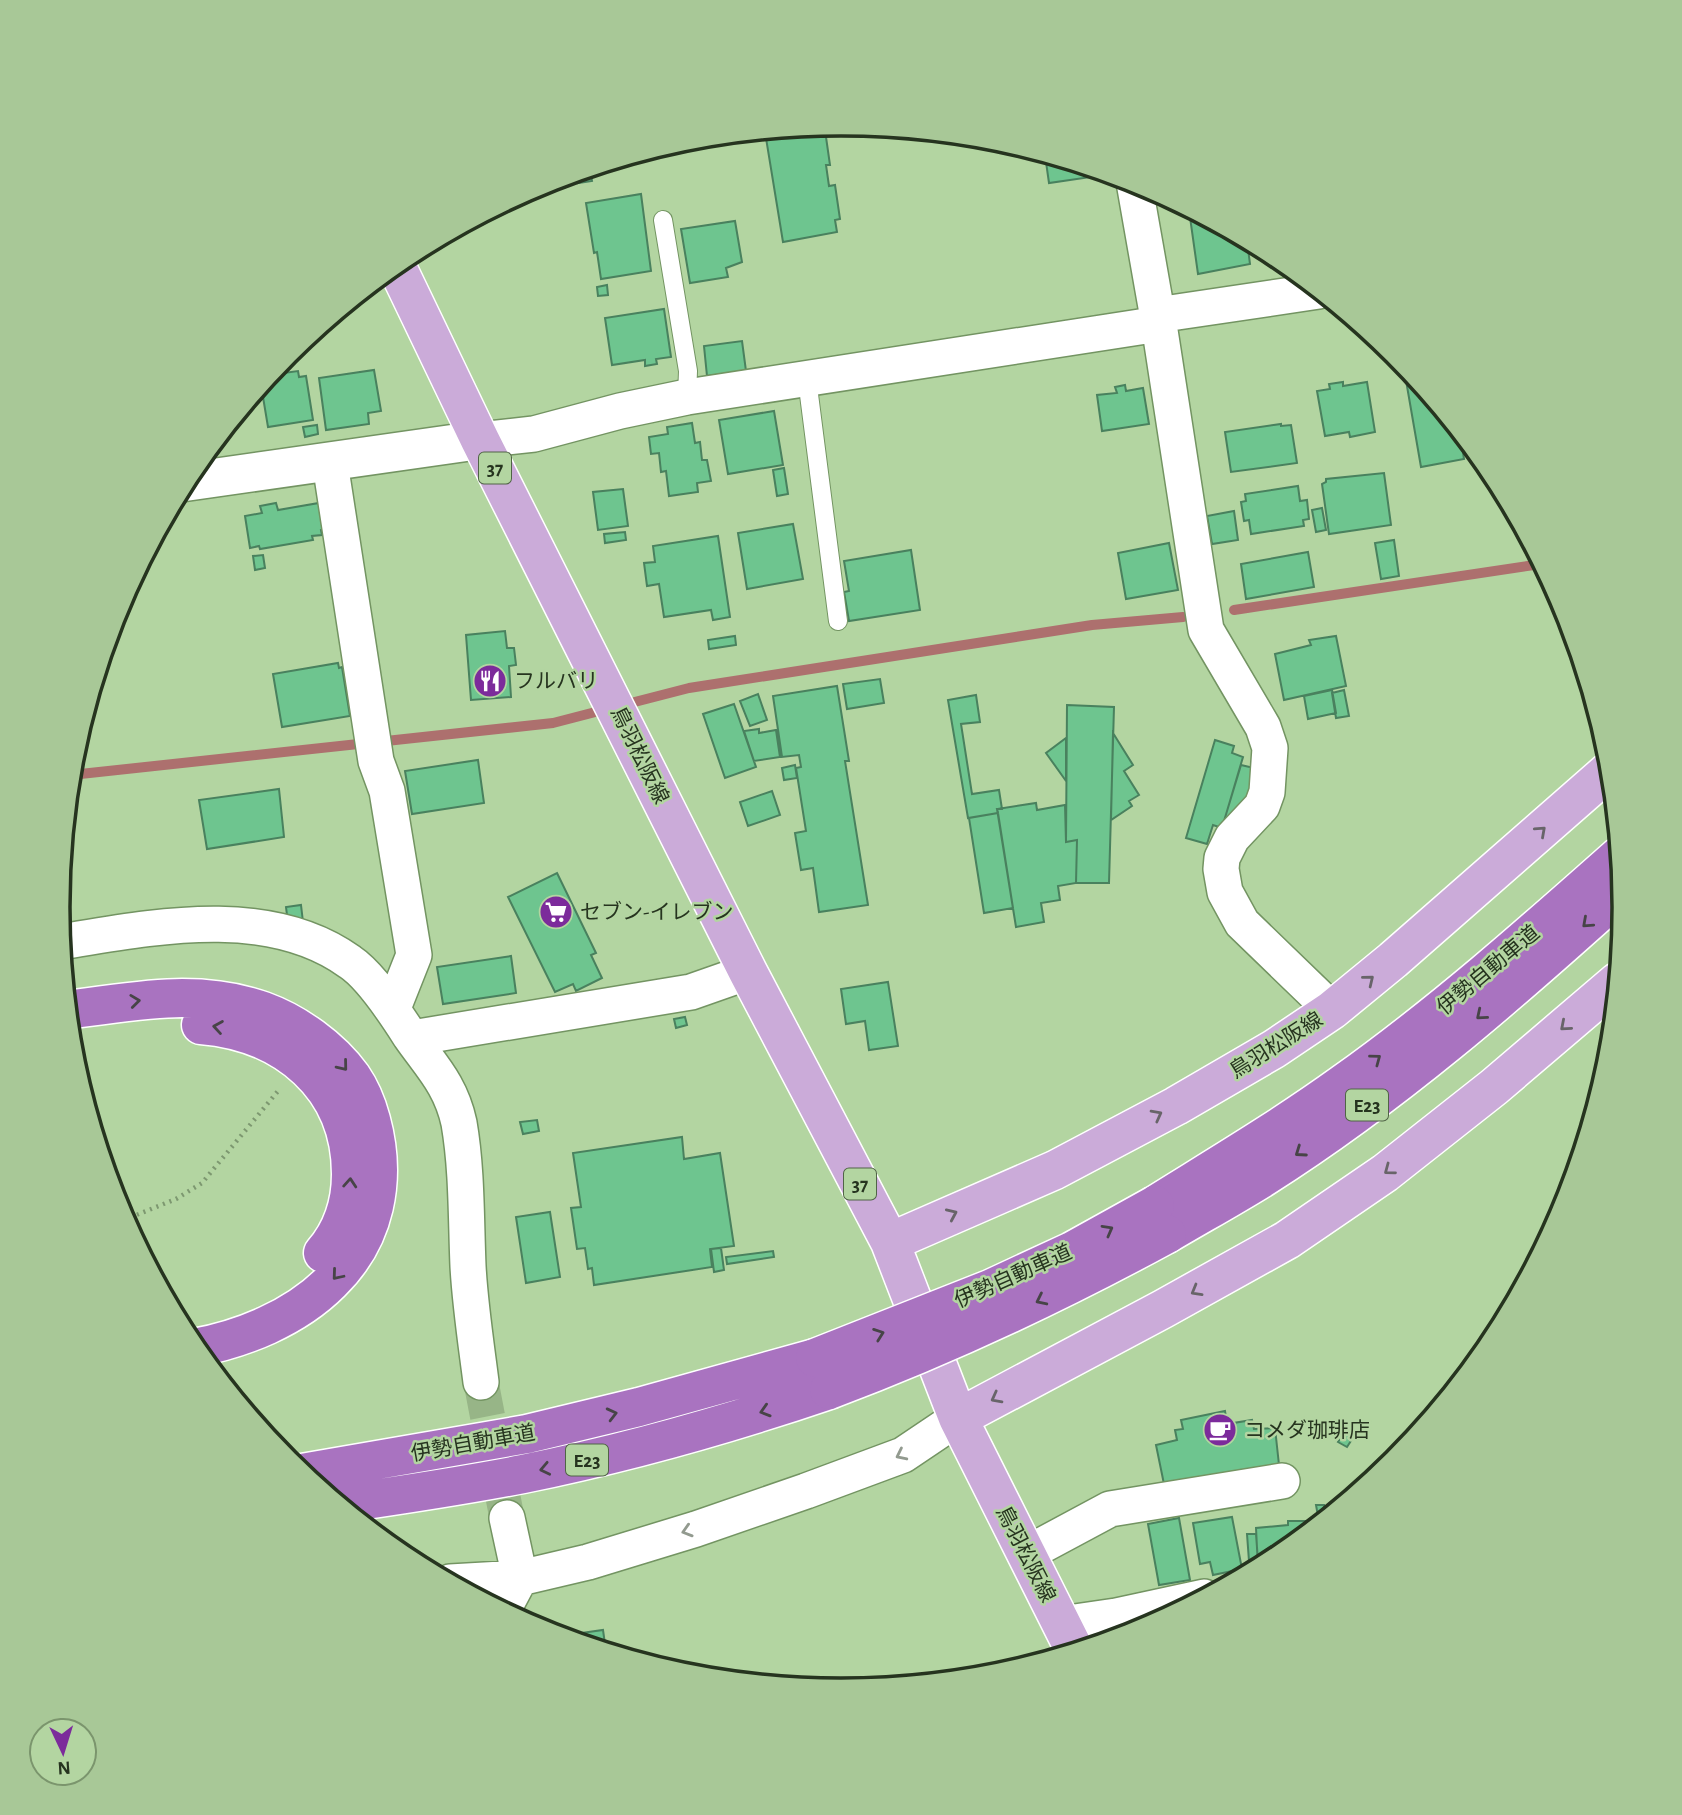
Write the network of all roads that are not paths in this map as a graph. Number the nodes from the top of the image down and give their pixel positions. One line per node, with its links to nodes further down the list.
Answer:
1 (1136, 195): 5 (street)
2 (663, 220): 7 (lane)
3 (401, 275): 8 (main road, 鳥羽松阪線 / 37)
4 (1306, 293): 5 (street)
5 (1158, 320): 6 (street); 21 (street)
6 (807, 379): 7 (street); 11 (lane)
7 (687, 397): 8 (street)
8 (480, 440): 9 (street); 17 (main road, 鳥羽松阪線 / 37)
9 (330, 463): 10 (street); 19 (street)
10 (199, 480)
11 (838, 621)
12 (1600, 778): 21 (main road, 鳥羽松阪線, one-way to 12)
13 (1610, 866): 16 (highway, 伊勢自動車道 / E23)
14 (1612, 898): 16 (highway, 伊勢自動車道 / E23, one-way to 16)
15 (71, 940): 19 (street)
16 (1542, 944): 27 (highway, 伊勢自動車道 / E23, bridge)
17 (748, 972): 23 (street); 24 (main road, 鳥羽松阪線 / 37)
18 (1607, 991): 29 (main road, one-way to 29)
19 (393, 1008): 23 (street)
20 (77, 1009): 26 (highway, one-way to 26)
21 (1332, 1010): 24 (main road, 鳥羽松阪線, one-way to 21)
22 (81, 1035): 25 (highway, one-way to 22)
23 (412, 1038): 28 (street)
24 (890, 1242): 29 (main road, 鳥羽松阪線 / 37)
25 (194, 1326)
26 (206, 1345)
27 (822, 1374): 30 (highway, 伊勢自動車道 / E23, one-way to 27); 34 (highway, 伊勢自動車道 / E23, one-way to 34)
28 (481, 1382)
29 (958, 1419): 36 (main road, 鳥羽松阪線 / 37); 37 (street, one-way to 37)
30 (377, 1461): 31 (highway, E23); 32 (highway, 伊勢自動車道 / E23)
31 (311, 1467)
32 (315, 1471)
33 (1282, 1481): 36 (street)
34 (352, 1502)
35 (507, 1518): 37 (street)
36 (1026, 1554): 41 (main road, 鳥羽松阪線 / 37)
37 (520, 1578): 38 (street); 39 (street)
38 (466, 1581)
39 (507, 1602)
40 (1171, 1604): 41 (street)
41 (1068, 1638)

